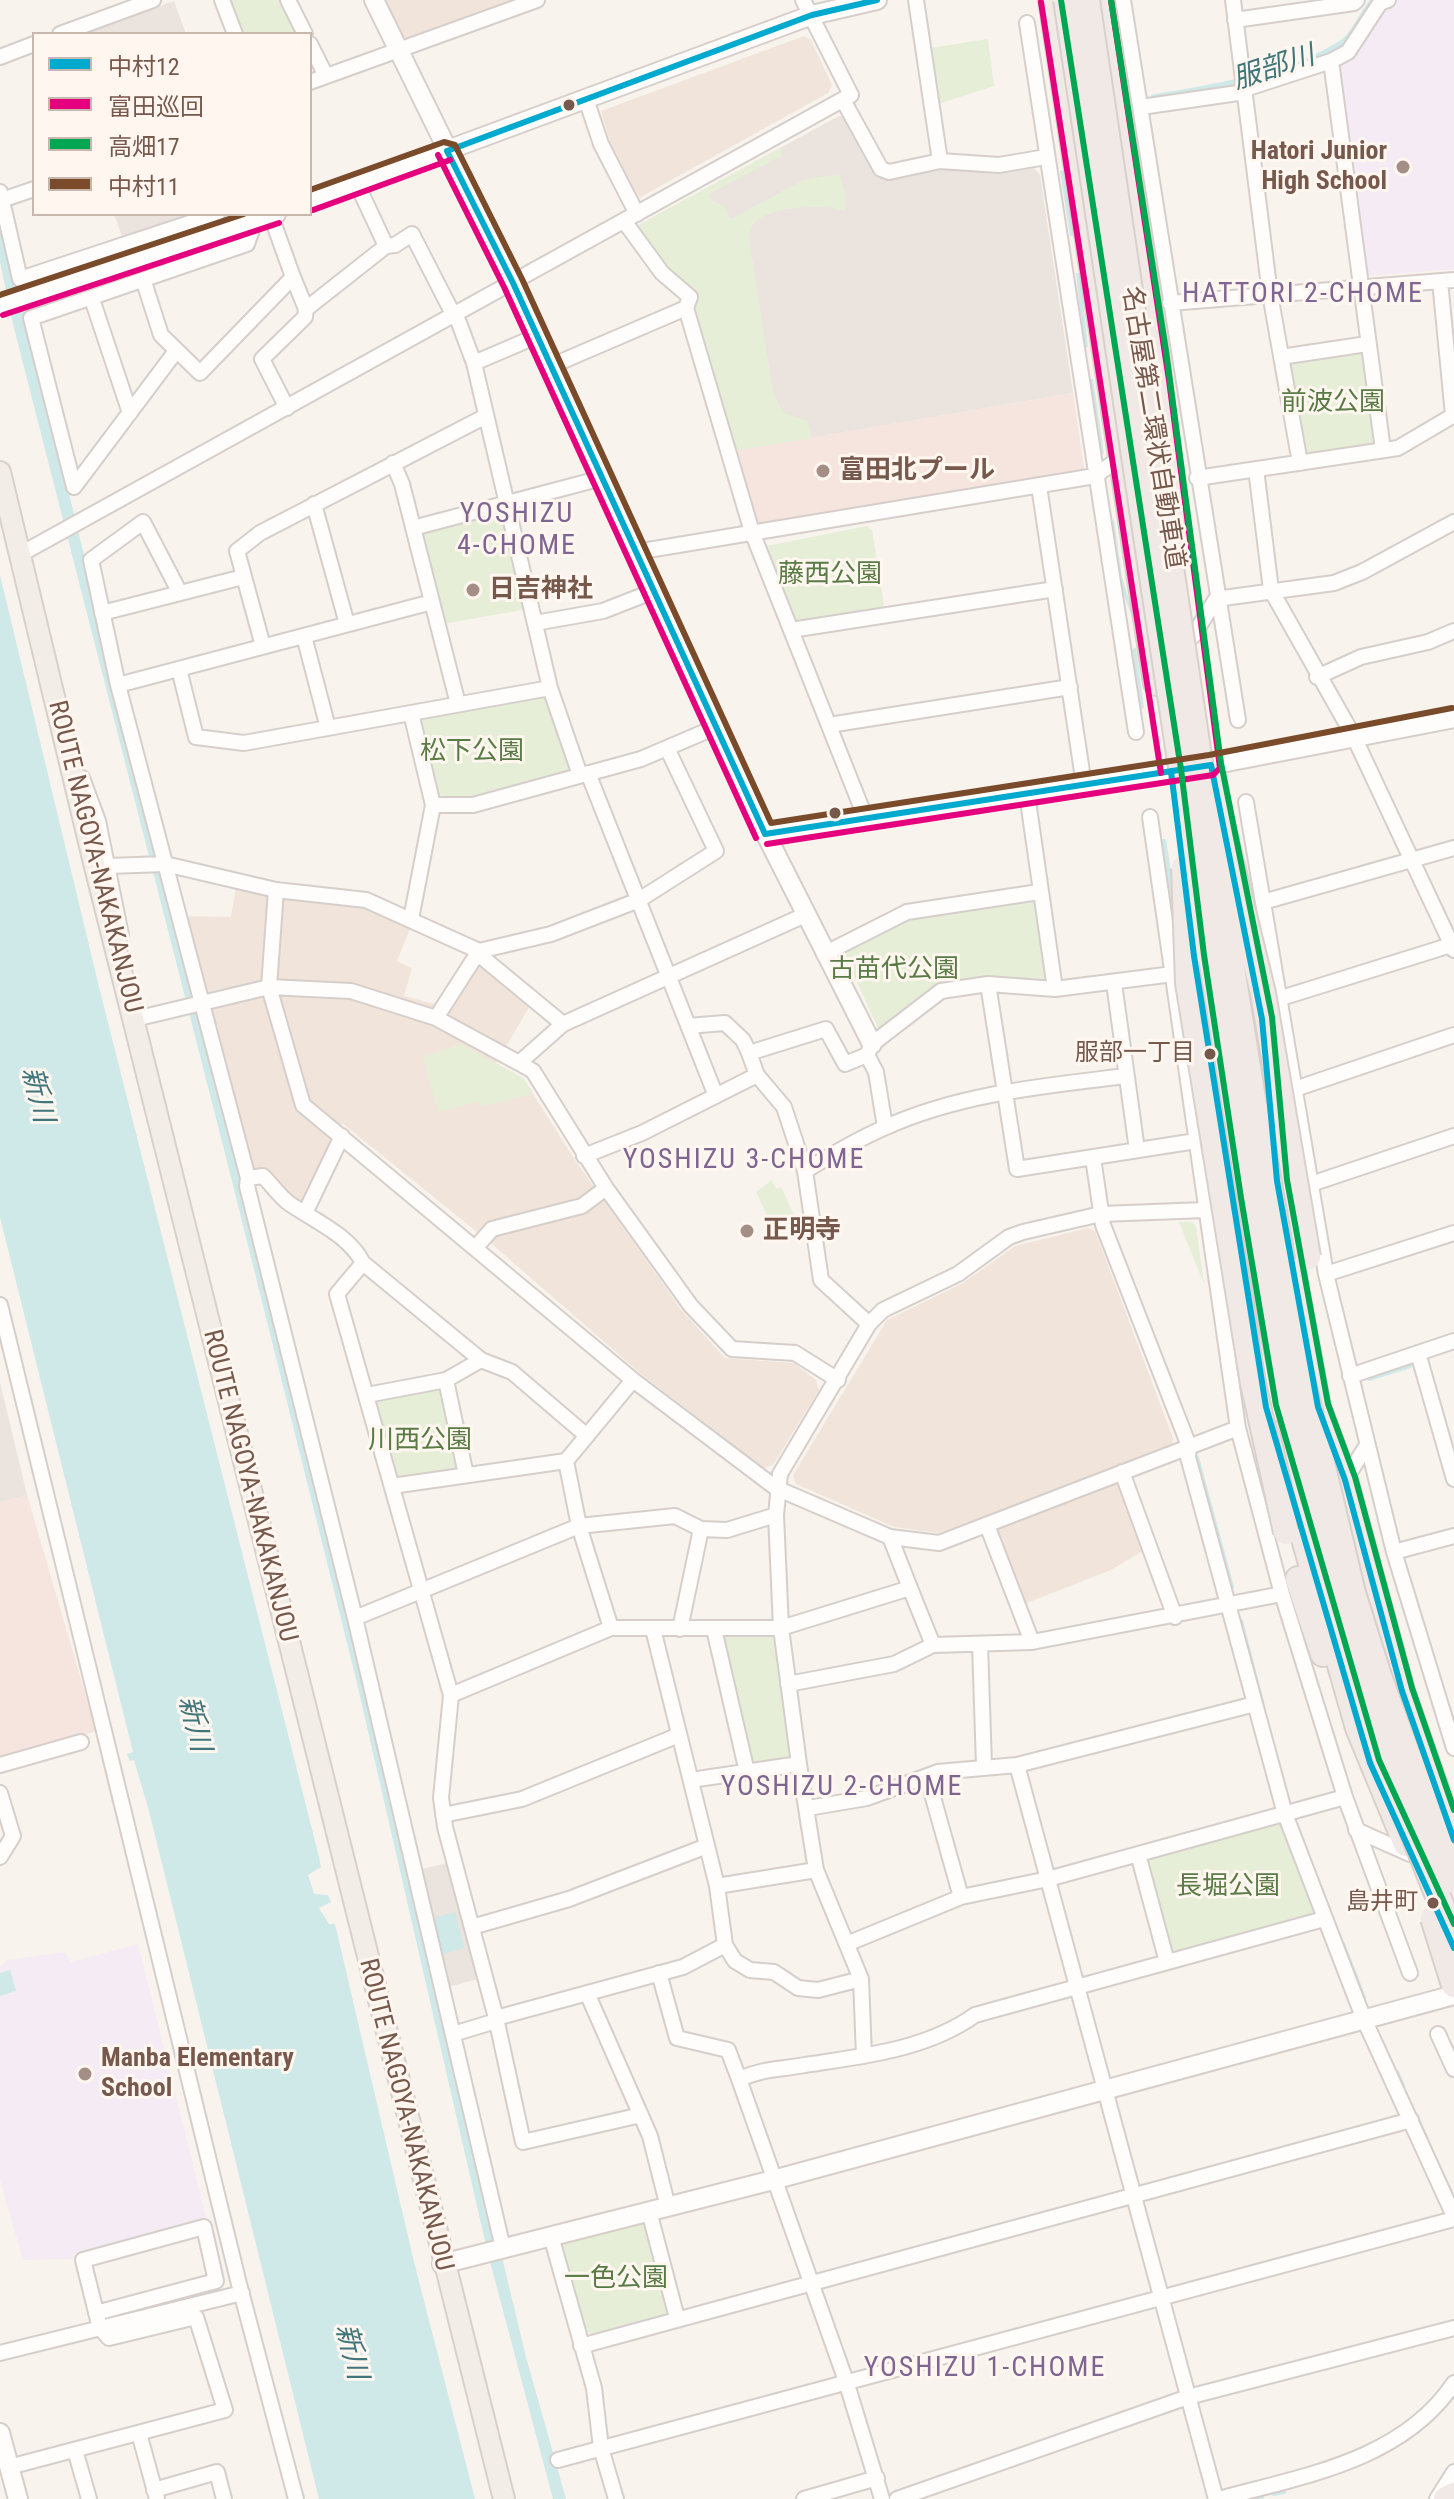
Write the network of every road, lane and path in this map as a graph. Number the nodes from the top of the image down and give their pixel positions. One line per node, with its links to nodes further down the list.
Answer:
1 (153, 0): 19 (street)
2 (222, 0): 20 (street)
3 (288, 0): 21 (street)
4 (374, 0): 24 (street)
5 (537, 0): 24 (street)
6 (877, 0): 16 (street)
7 (916, 0): 37 (street)
8 (1051, 0): 63 (highway)
9 (1066, 0): 122 (highway, 名古屋第二環状自動車道, bridge)
10 (1087, 0): 118 (highway, 名古屋第二環状自動車道, bridge)
11 (1101, 0): 26 (highway)
12 (1123, 0): 30 (street)
13 (1233, 0): 17 (street)
14 (1357, 0): 17 (street)
15 (1381, 1): 27 (street)
16 (808, 7): 32 (street); 33 (street)
17 (1235, 20): 31 (street)
18 (1027, 23): 36 (street)
19 (65, 32)
20 (234, 32)
21 (304, 32)
22 (32, 45): 25 (street)
23 (312, 48): 28 (street)
24 (399, 50): 28 (street); 35 (street)
25 (0, 57)
26 (1111, 59): 30 (street); 61 (highway)
27 (1331, 61): 31 (street); 50 (street)
28 (326, 76): 29 (street)
29 (312, 81)
30 (1137, 84): 34 (street)
31 (1244, 85): 34 (street); 51 (street)
32 (586, 99): 35 (street); 44 (street)
33 (843, 100): 37 (street); 44 (street)
34 (1141, 107): 53 (street)
35 (447, 151): 38 (street); 49 (street)
36 (1046, 157): 37 (street); 65 (street)
37 (940, 161)
38 (357, 184): 41 (street); 45 (street)
39 (32, 189): 40 (street)
40 (1, 196): 42 (street)
41 (312, 200)
42 (211, 216)
43 (261, 216): 46 (street); 48 (street); 54 (street)
44 (631, 218): 49 (street); 55 (street)
45 (386, 246): 56 (street); 57 (street)
46 (293, 277): 56 (street); 60 (street)
47 (1447, 280): 50 (street); 69 (street)
48 (144, 282): 52 (street); 60 (street)
49 (513, 283): 57 (street); 58 (street)
50 (1359, 287): 51 (street); 59 (street)
51 (1270, 294): 53 (street); 62 (street)
52 (92, 299): 68 (street); 68 (street)
53 (1170, 303): 79 (street)
54 (0, 306)
55 (686, 308): 66 (street); 85 (street)
56 (306, 309): 67 (street)
57 (455, 315): 64 (street); 67 (street)
58 (537, 336): 64 (street); 66 (street)
59 (1367, 344): 62 (street); 71 (street)
60 (176, 351): 68 (street)
61 (1156, 353): 63 (street); 102 (highway)
62 (1281, 357): 74 (street)
63 (1107, 361): 65 (street); 72 (highway)
64 (474, 363): 70 (street)
65 (1077, 365): 77 (street)
66 (551, 366): 78 (street)
67 (287, 408): 87 (street)
68 (130, 413)
69 (1454, 415): 71 (street)
70 (486, 416): 73 (street); 82 (street)
71 (1383, 450): 74 (street)
72 (1121, 457): 77 (street); 103 (highway)
73 (393, 463): 81 (street); 84 (street)
74 (1300, 463): 75 (street)
75 (1256, 469): 79 (street); 90 (street)
76 (0, 472): 87 (main road, ROUTE NAGOYA-NAKAKANJOU)
77 (1095, 476): 80 (street); 98 (street)
78 (602, 478): 82 (street); 86 (street)
79 (1197, 478): 93 (street)
80 (1039, 486): 85 (street); 89 (street)
81 (314, 504): 88 (street); 97 (street)
82 (508, 504): 84 (street); 96 (street)
83 (1454, 522): 90 (street)
84 (413, 528): 94 (street)
85 (752, 532): 86 (street); 99 (street)
86 (636, 552): 91 (street)
87 (19, 555): 120 (main road, ROUTE NAGOYA-NAKAKANJOU)
88 (243, 577): 92 (street); 104 (street)
89 (1055, 589): 99 (street); 108 (street)
90 (1271, 590): 93 (street); 106 (street)
91 (654, 591): 96 (street); 115 (street)
92 (180, 593): 95 (street); 95 (street)
93 (1216, 599): 102 (street); 113 (street)
94 (432, 602): 97 (street); 110 (street)
95 (102, 613): 107 (street)
96 (535, 623): 109 (street)
97 (347, 624): 101 (street)
98 (1119, 624): 103 (street); 117 (street)
99 (791, 630): 114 (street)
100 (1454, 631): 106 (street)
101 (304, 636): 104 (street); 116 (street)
102 (1193, 636): 123 (highway)
103 (1149, 641): 122 (highway)
104 (263, 646): 105 (street)
105 (179, 669): 107 (street); 116 (street)
106 (1317, 677): 119 (street)
107 (118, 685): 134 (street)
108 (1070, 687): 114 (street); 125 (street)
109 (550, 688): 110 (street); 124 (street)
110 (458, 704): 111 (street)
111 (411, 713): 116 (street); 128 (street)
112 (1454, 718): 119 (street)
113 (1238, 720)
114 (829, 725): 130 (street)
115 (716, 727): 121 (street); 131 (street)
116 (328, 728)
117 (1136, 732)
118 (1197, 735): 209 (highway, bridge); 242 (highway, 名古屋第二環状自動車道, bridge)
119 (1354, 737): 123 (street); 133 (street)
120 (61, 740): 135 (street); 157 (main road, ROUTE NAGOYA-NAKAKANJOU)
121 (667, 748): 124 (street); 138 (street)
122 (1175, 762): 123 (street); 125 (street); 146 (highway); 214 (highway, bridge); 224 (highway, 名古屋第二環状自動車道, bridge)
123 (1211, 765): 142 (highway)
124 (584, 774): 128 (street); 138 (street)
125 (1084, 785): 126 (street)
126 (1027, 794): 130 (street); 137 (street)
127 (1246, 802): 139 (street)
128 (433, 805): 141 (street)
129 (1150, 817): 148 (street)
130 (866, 819): 131 (street)
131 (765, 834): 140 (street)
132 (1454, 848): 133 (street)
133 (1412, 863): 139 (street); 143 (street)
134 (165, 864): 135 (street); 136 (street); 156 (street)
135 (108, 866): 157 (street)
136 (276, 890): 141 (street); 152 (street)
137 (1039, 892): 145 (street); 153 (street)
138 (639, 900): 144 (street); 149 (street)
139 (1263, 902): 147 (street)
140 (805, 915): 145 (street); 149 (street)
141 (411, 919): 144 (street)
142 (1245, 937): 147 (street); 209 (highway)
143 (1453, 947): 155 (street)
144 (478, 952): 158 (street); 159 (street)
145 (824, 954): 162 (street)
146 (1194, 956): 154 (street); 189 (highway)
147 (1270, 960): 155 (street)
148 (1173, 974): 150 (street); 154 (street)
149 (669, 976): 159 (street); 160 (street)
150 (1114, 983): 153 (street); 166 (street)
151 (988, 984): 153 (street); 162 (street); 168 (street)
152 (269, 987): 156 (street); 158 (street); 171 (street)
153 (1055, 989)
154 (1175, 991): 173 (street)
155 (1278, 999): 167 (street)
156 (202, 1002): 157 (street); 178 (street)
157 (133, 1010): 297 (main road, ROUTE NAGOYA-NAKAKANJOU)
158 (436, 1018): 164 (street)
159 (563, 1024): 164 (street)
160 (688, 1026): 163 (street); 169 (street)
161 (1454, 1035): 167 (street)
162 (869, 1050): 163 (street); 170 (street)
163 (749, 1053): 165 (street)
164 (519, 1063): 175 (street)
165 (757, 1075): 169 (street); 177 (street)
166 (1126, 1076): 168 (street); 174 (street)
167 (1292, 1090): 179 (street)
168 (1006, 1092): 170 (street); 176 (street)
169 (716, 1096): 175 (street)
170 (885, 1127): 177 (street)
171 (342, 1136): 182 (street); 185 (street)
172 (1454, 1136): 179 (street)
173 (1196, 1141): 174 (street); 181 (street)
174 (1137, 1150): 176 (street)
175 (584, 1156): 180 (street)
176 (1093, 1158): 183 (street)
177 (805, 1171): 190 (street)
178 (248, 1178): 182 (street); 227 (street)
179 (1308, 1185): 187 (street)
180 (606, 1188): 185 (street); 198 (street)
181 (1205, 1210): 183 (street); 192 (street)
182 (306, 1211): 186 (street)
183 (1101, 1214): 190 (street); 204 (street)
184 (1454, 1233): 187 (street)
185 (477, 1246): 197 (street)
186 (363, 1263): 194 (street); 199 (street)
187 (1326, 1274): 195 (street)
188 (0, 1305): 299 (street)
189 (1249, 1312): 192 (street); 214 (highway)
190 (869, 1324): 198 (street)
191 (1454, 1341): 193 (street)
192 (1227, 1351): 200 (street)
193 (1418, 1353): 195 (street); 202 (street)
194 (481, 1360): 196 (street); 201 (street)
195 (1350, 1376): 203 (street)
196 (446, 1380): 199 (street); 207 (street)
197 (633, 1380): 201 (street); 211 (street)
198 (838, 1380): 211 (street)
199 (367, 1395): 210 (street)
200 (1238, 1428): 204 (street); 212 (street)
201 (587, 1436): 205 (street)
202 (1449, 1442): 208 (street)
203 (1367, 1445): 209 (street); 220 (street)
204 (1189, 1446): 206 (street); 225 (street)
205 (566, 1461): 207 (street); 216 (street)
206 (1122, 1472): 215 (street); 226 (street)
207 (466, 1475): 210 (street)
208 (1454, 1479)
209 (1345, 1480): 256 (highway)
210 (392, 1486): 222 (street)
211 (776, 1488): 213 (street); 219 (street)
212 (1256, 1494): 214 (street); 223 (street)
213 (776, 1515): 217 (street); 229 (street)
214 (1292, 1523): 260 (highway)
215 (987, 1525): 219 (street); 233 (street)
216 (579, 1526): 217 (street); 222 (street); 228 (street)
217 (701, 1529): 231 (street)
218 (1454, 1536): 220 (street)
219 (890, 1537): 221 (street)
220 (1394, 1552): 241 (street)
221 (910, 1588): 229 (street); 235 (street)
222 (419, 1592): 227 (street); 237 (street)
223 (1282, 1594): 225 (street); 251 (street)
224 (1334, 1598): 269 (highway, 名古屋第二環状自動車道, bridge); 277 (highway, bridge)
225 (1231, 1606): 226 (street); 238 (street)
226 (1175, 1617): 233 (street)
227 (355, 1618): 283 (street)
228 (611, 1628): 230 (street); 237 (street)
229 (781, 1628): 232 (street); 236 (street)
230 (653, 1629): 231 (street); 239 (street)
231 (680, 1629): 232 (street)
232 (714, 1629): 247 (street)
233 (1032, 1642): 234 (street)
234 (980, 1644): 235 (street); 246 (street)
235 (933, 1645): 236 (street)
236 (788, 1684): 243 (street)
237 (451, 1695): 254 (street)
238 (1255, 1704): 245 (street); 253 (street)
239 (679, 1735): 249 (street); 254 (street)
240 (81, 1742): 244 (street)
241 (1454, 1748)
242 (1407, 1753): 258 (highway, bridge); 264 (highway, 名古屋第二環状自動車道, bridge)
243 (799, 1764): 247 (street); 252 (street)
244 (0, 1765)
245 (1017, 1765): 246 (street); 263 (street)
246 (984, 1766): 248 (street)
247 (747, 1772): 249 (street)
248 (927, 1776): 252 (street); 266 (street)
249 (691, 1780): 257 (street)
250 (0, 1793): 261 (street)
251 (1345, 1797): 253 (street); 255 (street)
252 (808, 1808): 262 (street)
253 (1285, 1814): 259 (street); 267 (street)
254 (443, 1815): 268 (street)
255 (1356, 1830): 260 (street); 275 (street)
256 (1454, 1840)
257 (707, 1846): 265 (street); 268 (street)
258 (1454, 1849)
259 (1138, 1854): 263 (street); 273 (street)
260 (1411, 1854): 272 (highway)
261 (0, 1857)
262 (816, 1870): 265 (street); 270 (street)
263 (1048, 1879): 266 (street); 278 (street)
264 (1454, 1881)
265 (717, 1886): 271 (street)
266 (961, 1897): 270 (street)
267 (1324, 1919): 273 (street); 281 (street)
268 (472, 1927): 282 (street)
269 (1454, 1935)
270 (849, 1943): 276 (street)
271 (725, 1945): 274 (street); 276 (street)
272 (1454, 1948)
273 (1167, 1962): 278 (street)
274 (659, 1973): 279 (street); 287 (street)
275 (1410, 1973)
276 (861, 1979): 285 (street)
277 (1454, 1985)
278 (1078, 1987): 285 (street); 288 (street)
279 (587, 1993): 282 (street); 289 (street)
280 (1454, 1995): 281 (street)
281 (1363, 2017): 288 (street); 290 (street)
282 (496, 2020): 283 (street); 289 (street)
283 (453, 2034): 296 (street)
284 (1438, 2034): 286 (street)
285 (864, 2056): 287 (street)
286 (1454, 2069)
287 (739, 2079): 291 (street)
288 (1106, 2088): 291 (street); 292 (street)
289 (641, 2115): 293 (street)
290 (1411, 2120): 292 (street); 294 (street)
291 (773, 2180): 293 (street); 298 (street)
292 (1133, 2195): 298 (street); 300 (street)
293 (659, 2209): 295 (street); 302 (street)
294 (1454, 2217): 300 (street)
295 (551, 2236): 296 (street); 305 (street)
296 (494, 2251): 297 (street)
297 (442, 2264): 324 (main road, ROUTE NAGOYA-NAKAKANJOU)
298 (810, 2283): 302 (street); 307 (street)
299 (242, 2293): 303 (street); 323 (street)
300 (1161, 2297): 307 (street); 309 (street)
301 (96, 2313): 301 (street); 303 (street)
302 (677, 2318): 305 (street)
303 (100, 2328): 306 (street); 311 (street)
304 (1454, 2328): 309 (street)
305 (581, 2346): 312 (street)
306 (0, 2353)
307 (846, 2381): 312 (street); 317 (street)
308 (1454, 2383): 329 (street)
309 (1188, 2397): 328 (street); 329 (street)
310 (0, 2433): 315 (street)
311 (139, 2433): 313 (street); 318 (street)
312 (601, 2448): 314 (street); 325 (street)
313 (75, 2450): 315 (street); 321 (street)
314 (558, 2460)
315 (9, 2467): 320 (street)
316 (1454, 2472): 330 (street)
317 (877, 2478): 326 (street); 327 (street)
318 (156, 2494): 322 (street)
319 (1454, 2495): 331 (highway)
320 (18, 2499)
321 (89, 2499)
322 (224, 2499)
323 (296, 2499)
324 (504, 2499)
325 (616, 2499)
326 (804, 2499)
327 (882, 2499)
328 (897, 2499)
329 (1217, 2499)
330 (1437, 2499)
331 (1446, 2499)

